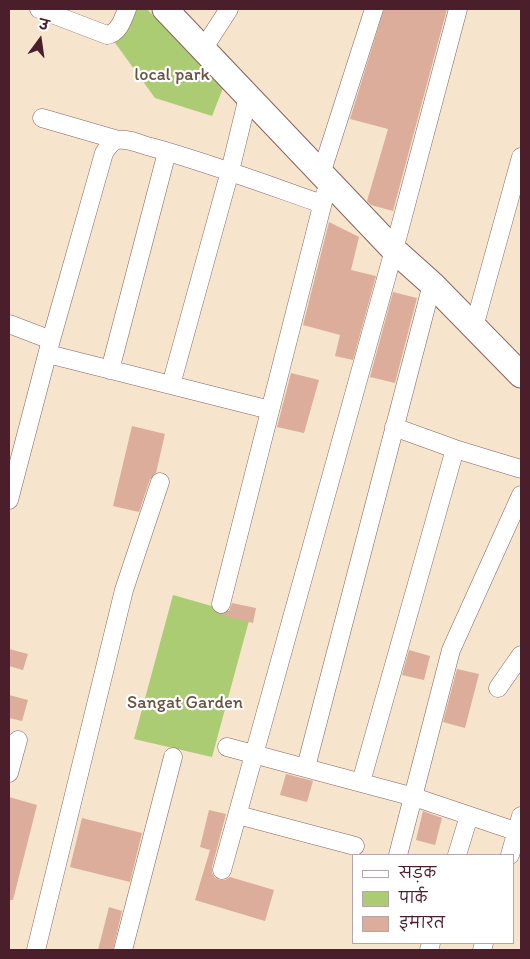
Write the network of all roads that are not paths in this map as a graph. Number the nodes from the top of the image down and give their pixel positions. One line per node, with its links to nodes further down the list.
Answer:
1 (39, 9): 2 (street)
2 (127, 9)
3 (165, 9): 7 (street)
4 (229, 9): 7 (street)
5 (374, 9): 14 (street)
6 (458, 9): 15 (street)
7 (203, 49): 8 (street)
8 (248, 97): 13 (street); 14 (street)
9 (42, 118): 10 (street)
10 (118, 140): 11 (street); 19 (street)
11 (167, 152): 13 (street); 20 (street)
12 (521, 157): 18 (street)
13 (230, 171): 14 (street); 22 (street)
14 (324, 186): 15 (street); 23 (street)
15 (394, 250): 16 (street); 36 (street)
16 (432, 284): 18 (street); 24 (street)
17 (9, 324): 19 (street)
18 (474, 327): 21 (street)
19 (49, 347): 20 (street); 26 (street)
20 (110, 370): 22 (street)
21 (521, 376)
22 (171, 385): 23 (street)
23 (270, 410): 31 (street)
24 (394, 427): 25 (street); 38 (street)
25 (455, 449): 27 (street); 40 (street)
26 (14, 457): 30 (street)
27 (521, 469)
28 (160, 482): 50 (street)
29 (521, 495): 41 (street)
30 (9, 500)
31 (221, 604)
32 (521, 655): 33 (street)
33 (498, 688)
34 (18, 740): 39 (street)
35 (227, 746): 36 (street)
36 (255, 754): 38 (street); 42 (street)
37 (173, 757): 51 (street)
38 (306, 767): 40 (street)
39 (9, 773)
40 (361, 782): 41 (street)
41 (414, 797): 43 (street); 46 (street)
42 (238, 815): 45 (street); 49 (street)
43 (469, 816): 44 (street); 47 (street)
44 (520, 827): 48 (street)
45 (355, 846)
46 (398, 854)
47 (457, 854)
48 (510, 854)
49 (222, 870)
50 (36, 950)
51 (123, 950)

